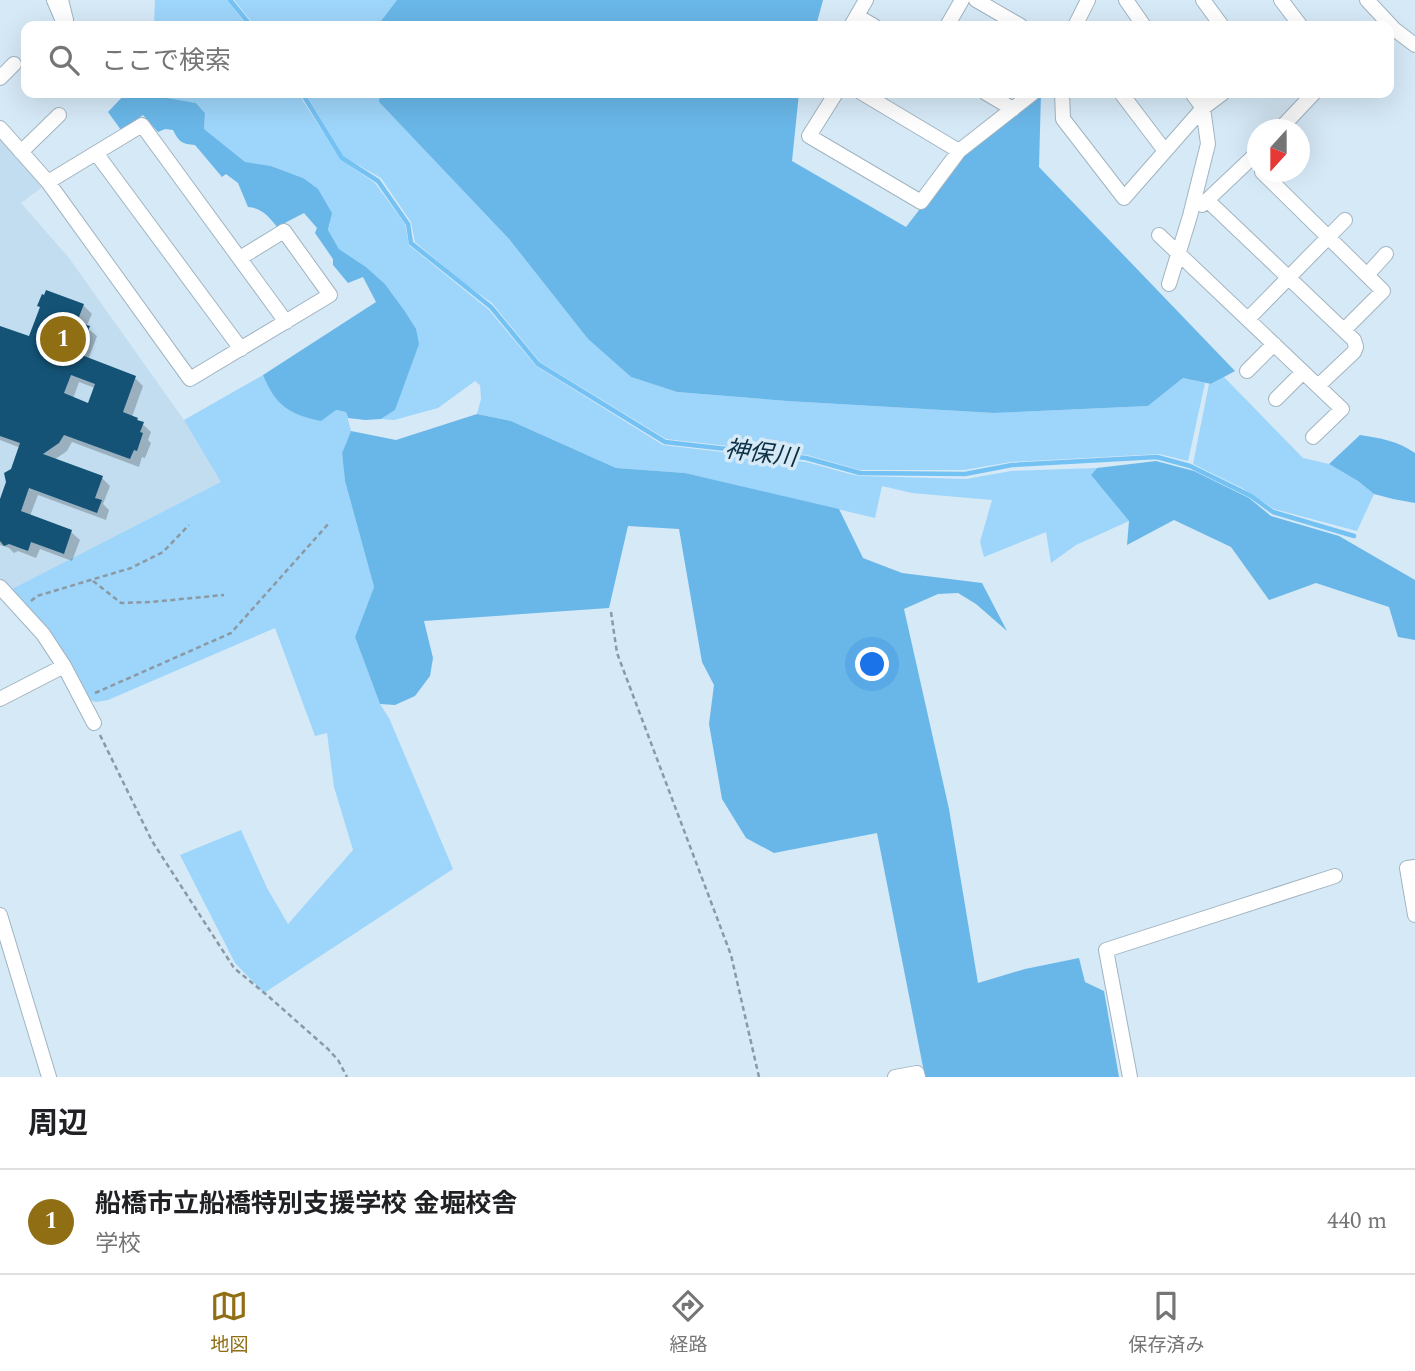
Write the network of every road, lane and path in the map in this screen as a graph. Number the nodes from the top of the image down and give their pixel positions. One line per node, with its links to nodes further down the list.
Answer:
1 (54, 0): 2 (street)
2 (61, 0)
3 (866, 0): 11 (street)
4 (962, 0): 12 (street)
5 (976, 0): 13 (street)
6 (1088, 0): 14 (street)
7 (1126, 0): 15 (street)
8 (1203, 0): 16 (street)
9 (1281, 0): 17 (street)
10 (1367, 0): 18 (street)
11 (854, 21)
12 (950, 21)
13 (1012, 21)
14 (1077, 21)
15 (1141, 21)
16 (1218, 21)
17 (1296, 21)
18 (1380, 21)
19 (1394, 31): 20 (street)
20 (1415, 45)
21 (14, 64): 22 (street)
22 (0, 78)
23 (833, 98): 37 (street)
24 (871, 98): 37 (street)
25 (994, 98): 33 (street)
26 (1027, 98): 33 (street)
27 (1062, 98): 38 (street)
28 (1125, 98): 38 (street)
29 (1196, 98): 32 (street)
30 (1216, 98): 32 (street)
31 (1309, 98): 35 (street)
32 (1203, 108): 38 (street); 45 (street)
33 (1013, 109): 37 (street)
34 (59, 115): 39 (street)
35 (1289, 119)
36 (0, 128): 39 (street)
37 (959, 150)
38 (1165, 150)
39 (21, 152): 42 (street)
40 (96, 153): 42 (street); 51 (street); 59 (street)
41 (1247, 166): 44 (street)
42 (48, 182): 59 (street)
43 (1272, 182): 48 (street)
44 (1207, 200): 45 (street); 53 (street)
45 (1191, 216): 49 (street)
46 (1345, 220): 48 (street)
47 (1159, 235): 49 (street)
48 (1328, 237): 52 (street); 53 (street)
49 (1179, 253): 54 (street); 55 (street)
50 (1386, 254): 52 (street)
51 (240, 257): 56 (street); 56 (street)
52 (1367, 275): 57 (street)
53 (1289, 277): 55 (street); 57 (street)
54 (1169, 284)
55 (1248, 319): 58 (street)
56 (286, 322): 59 (street)
57 (1344, 330): 62 (street)
58 (1274, 344): 60 (street); 61 (street)
59 (241, 349)
60 (1247, 372)
61 (1303, 372): 62 (street); 63 (street)
62 (1318, 386): 64 (street)
63 (1276, 399)
64 (1313, 437)
65 (330, 522): 73 (path)
66 (189, 525): 67 (path)
67 (93, 581): 69 (path); 70 (path)
68 (0, 587): 72 (street)
69 (223, 595)
70 (25, 606)
71 (611, 612): 82 (path)
72 (64, 666): 74 (street); 75 (street)
73 (87, 696)
74 (0, 699)
75 (94, 723): 81 (path)
76 (1415, 867): 79 (street)
77 (1335, 876): 85 (street)
78 (0, 915): 80 (street)
79 (1415, 915)
80 (49, 1077)
81 (346, 1077)
82 (759, 1077)
83 (895, 1077): 84 (street)
84 (918, 1077)
85 (1130, 1077)

